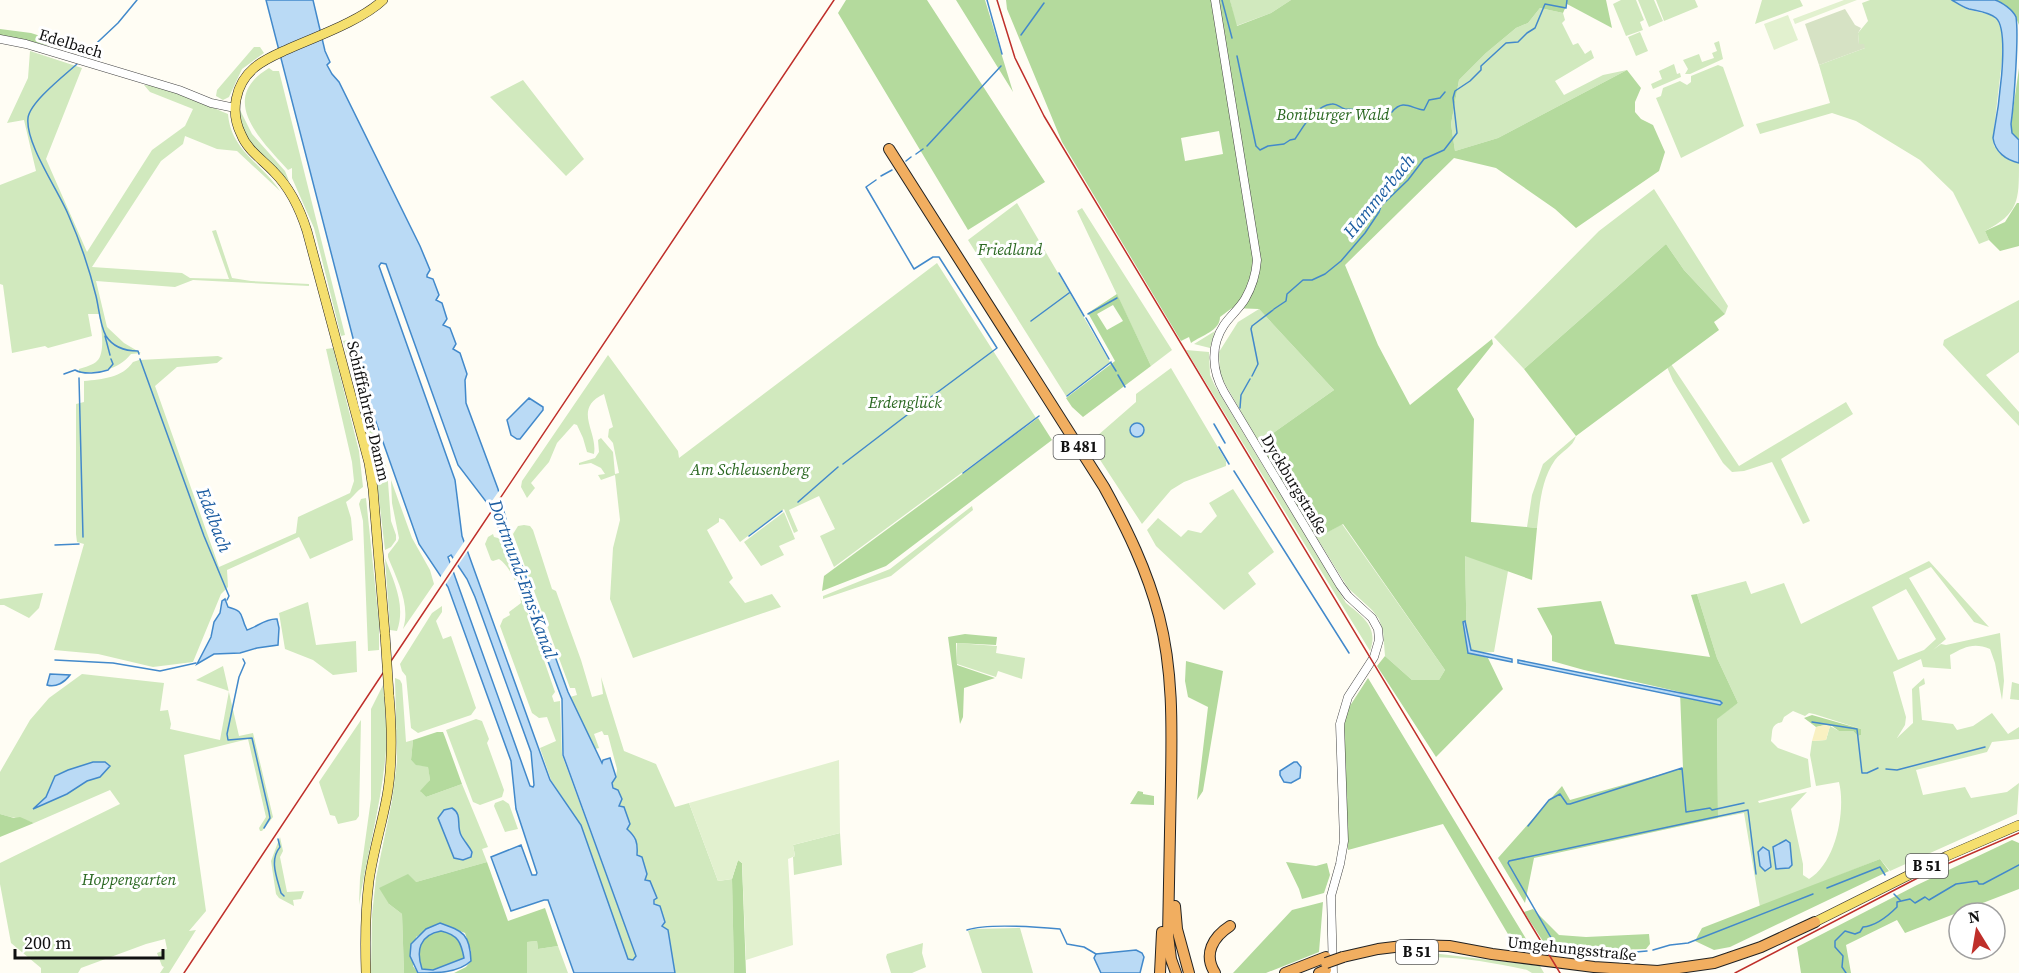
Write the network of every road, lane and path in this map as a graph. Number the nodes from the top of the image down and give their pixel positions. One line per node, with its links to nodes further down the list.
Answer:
1 (383, 0): 4 (main road)
2 (1215, 0): 14 (street, Dyckburgstraße)
3 (0, 39): 4 (street, Edelbach)
4 (235, 108): 16 (main road, Schifffahrter Damm, bridge)
5 (889, 149): 7 (highway, B 481)
6 (2019, 825): 9 (main road, B 51)
7 (1169, 887): 8 (highway, B 481); 19 (highway)
8 (1169, 912): 17 (highway); 18 (highway, B 481)
9 (1815, 922): 13 (highway, Umgehungsstraße / B 51)
10 (1230, 926): 20 (highway)
11 (1492, 954): 12 (highway, Umgehungsstraße / B 51); 12 (highway, Umgehungsstraße / B 51); 13 (highway, Umgehungsstraße / B 51)
12 (1343, 958): 14 (highway)
13 (1714, 963): 23 (highway)
14 (1326, 967): 15 (highway)
15 (1305, 969): 21 (highway); 22 (highway)
16 (366, 973)
17 (1160, 973)
18 (1176, 973)
19 (1189, 973)
20 (1215, 973)
21 (1285, 973)
22 (1292, 973)
23 (1700, 973)

